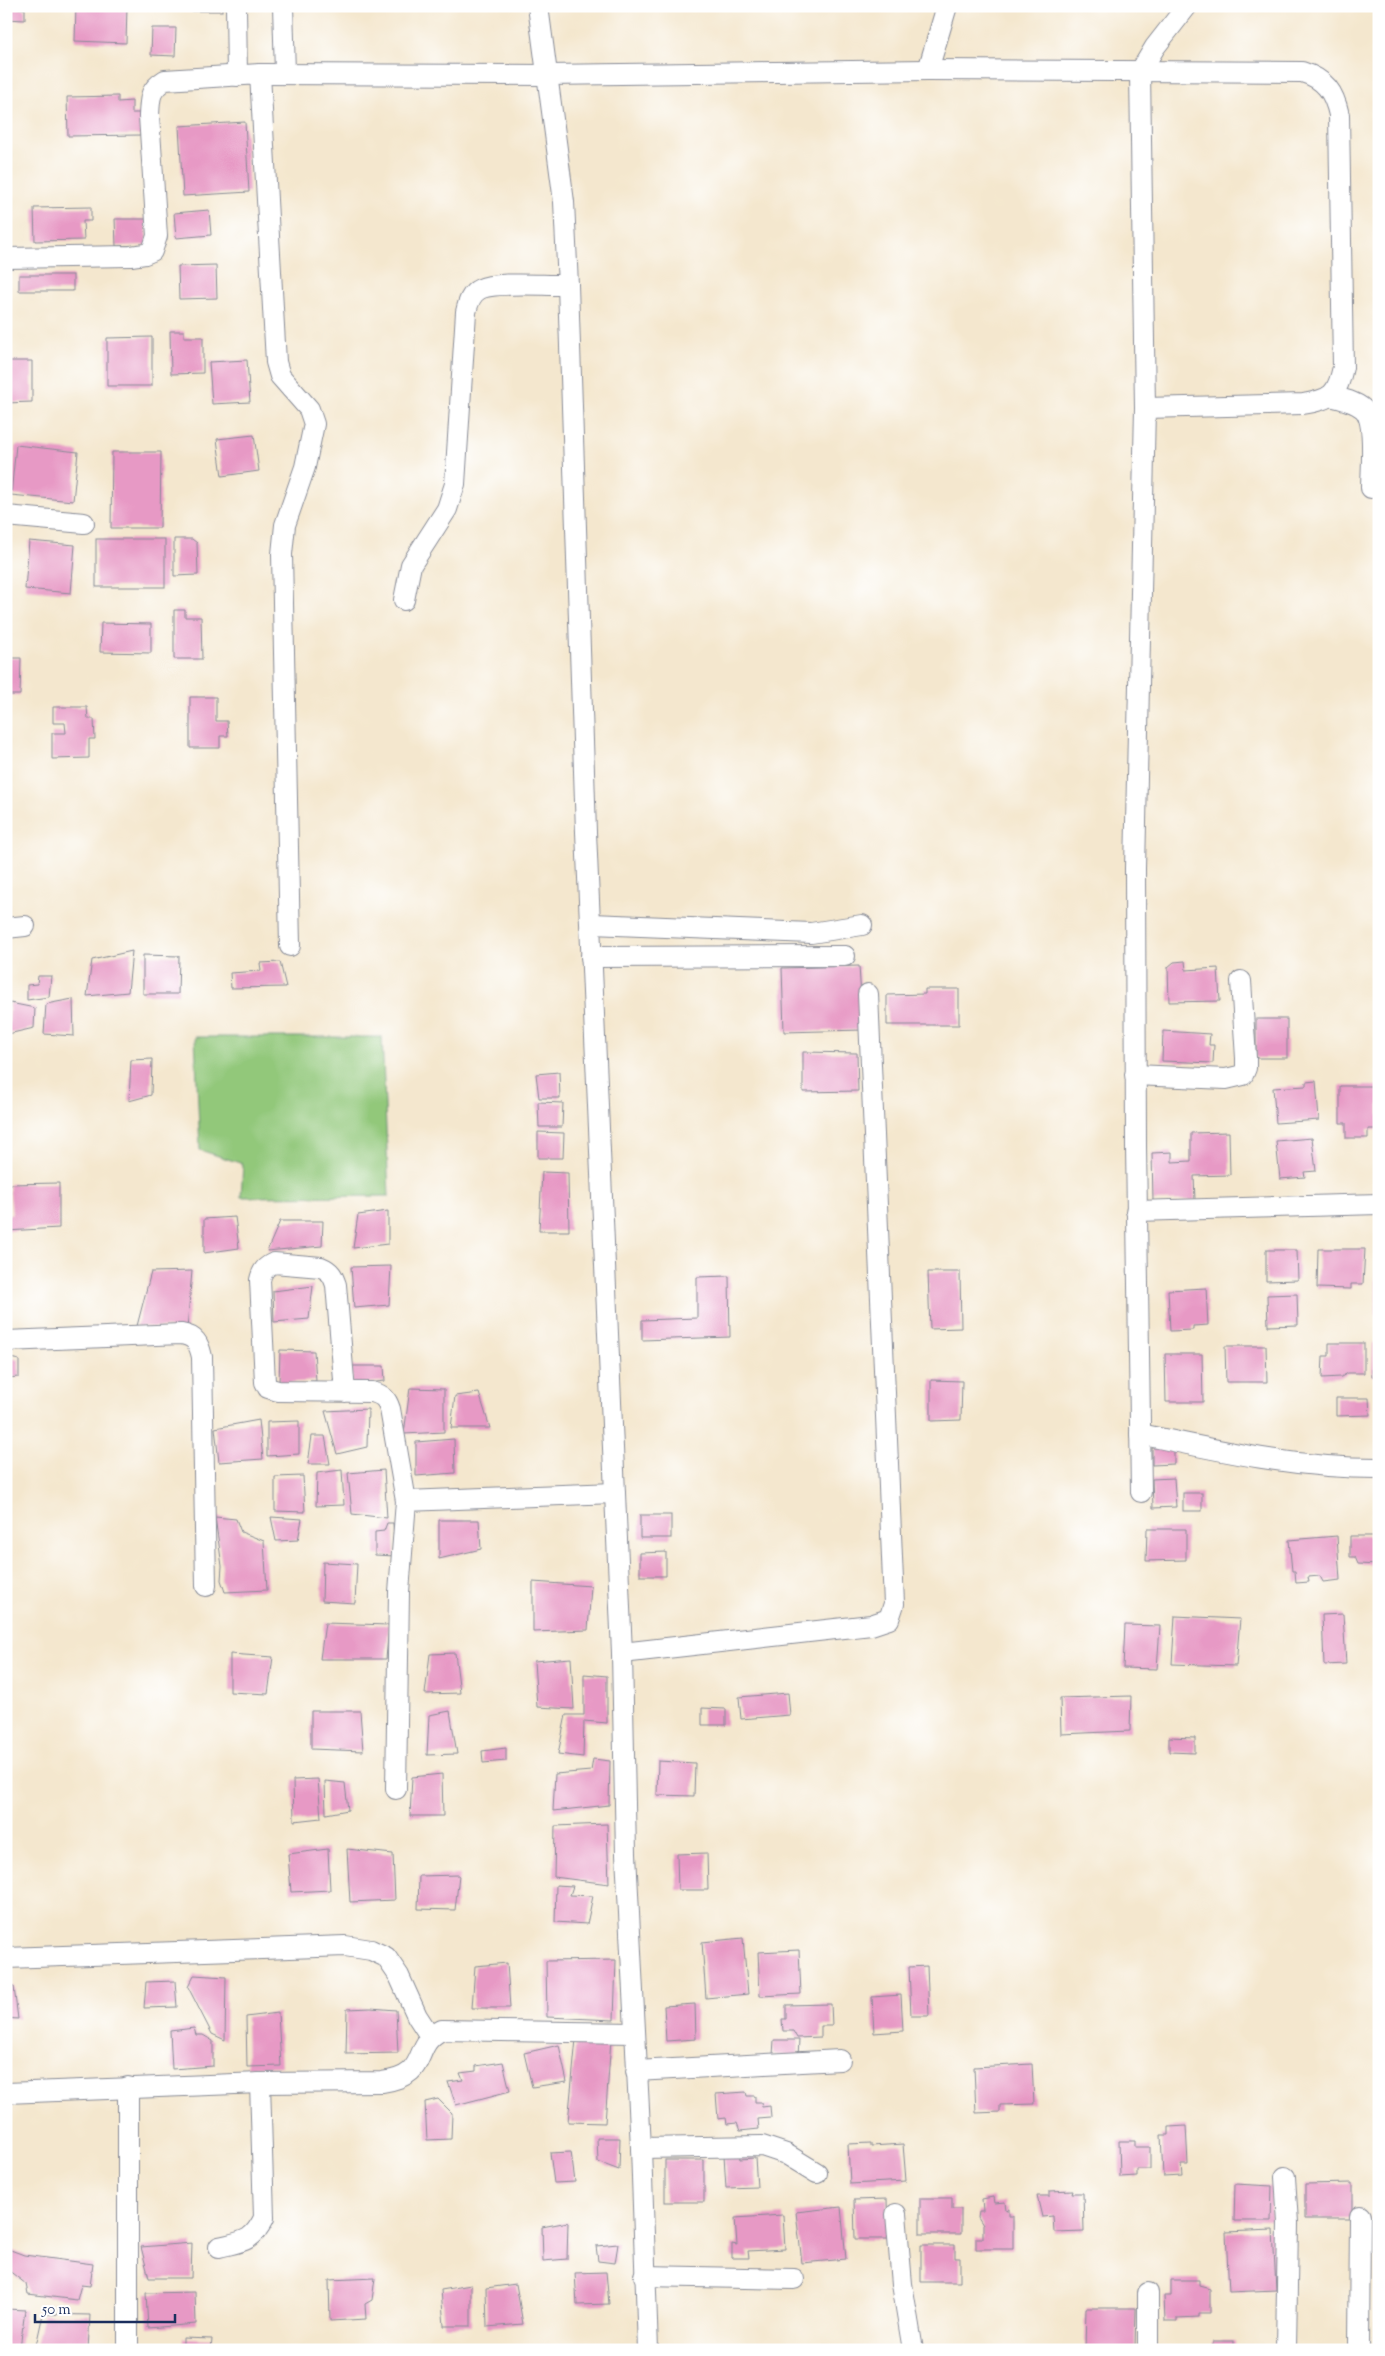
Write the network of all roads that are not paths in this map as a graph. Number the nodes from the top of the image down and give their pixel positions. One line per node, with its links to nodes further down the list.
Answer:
1 (236, 6): 11 (street)
2 (283, 6): 8 (street)
3 (538, 6): 10 (street)
4 (947, 6): 6 (street)
5 (1187, 6): 7 (street)
6 (928, 70): 7 (street); 10 (street)
7 (1140, 72): 14 (street); 15 (street)
8 (285, 73): 9 (street); 10 (street)
9 (260, 74): 11 (street); 22 (street)
10 (547, 75): 13 (street)
11 (237, 76): 12 (street)
12 (6, 258)
13 (568, 286): 19 (street); 20 (street)
14 (1330, 396): 15 (street); 16 (street)
15 (1145, 408): 27 (street)
16 (1371, 488)
17 (6, 516): 18 (street)
18 (84, 523)
19 (404, 600)
20 (592, 924): 21 (street); 24 (street)
21 (862, 925)
22 (290, 946)
23 (845, 956): 24 (street)
24 (592, 957): 35 (street)
25 (1241, 981): 27 (street)
26 (868, 994): 38 (street)
27 (1135, 1075): 29 (street)
28 (1379, 1204): 29 (street)
29 (1136, 1210): 32 (street)
30 (6, 1341): 37 (street)
31 (345, 1392): 31 (street); 36 (street)
32 (1140, 1434): 33 (street); 34 (street)
33 (1379, 1468)
34 (1141, 1492)
35 (615, 1493): 36 (street); 38 (street)
36 (406, 1502): 39 (street)
37 (206, 1586)
38 (622, 1653): 41 (street)
39 (396, 1789)
40 (6, 1958): 42 (street)
41 (635, 2033): 42 (street); 44 (street)
42 (430, 2036): 45 (street)
43 (840, 2060): 44 (street)
44 (636, 2070): 48 (street)
45 (260, 2083): 46 (street); 53 (street)
46 (128, 2087): 47 (street); 57 (street)
47 (6, 2093)
48 (641, 2148): 49 (street); 54 (street)
49 (817, 2173)
50 (1285, 2177): 61 (street)
51 (896, 2214): 59 (street)
52 (1360, 2216): 62 (street)
53 (219, 2247)
54 (644, 2276): 55 (street); 58 (street)
55 (794, 2279)
56 (1148, 2293): 60 (street)
57 (128, 2350)
58 (648, 2350)
59 (914, 2350)
60 (1148, 2350)
61 (1286, 2350)
62 (1358, 2350)

